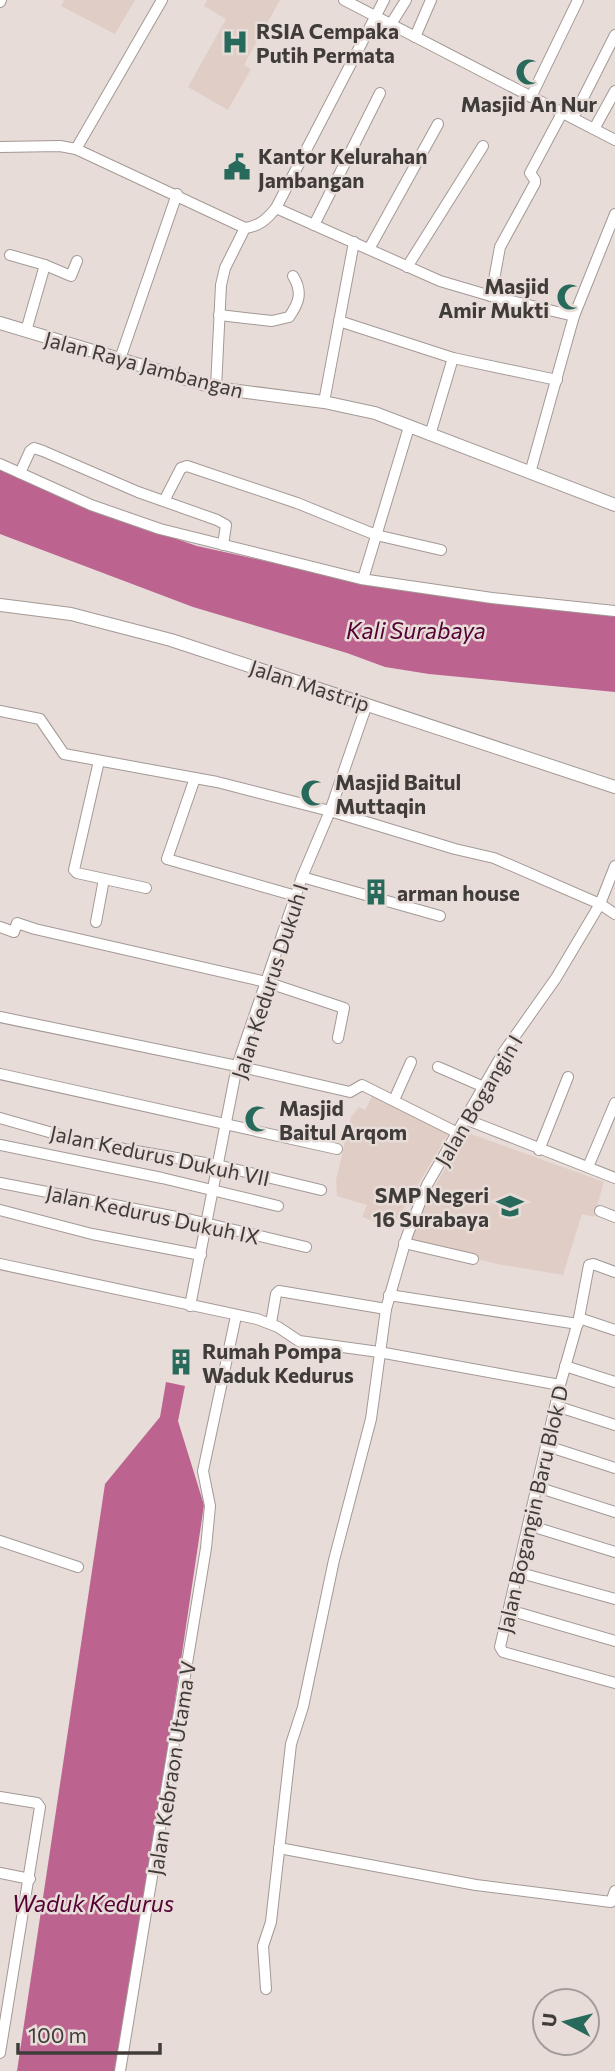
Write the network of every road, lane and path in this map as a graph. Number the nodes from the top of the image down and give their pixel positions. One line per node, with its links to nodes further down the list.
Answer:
1 (162, 0): 21 (street)
2 (345, 0): 7 (street)
3 (384, 0): 7 (street)
4 (406, 0): 8 (street)
5 (431, 0): 10 (street)
6 (578, 0): 13 (street)
7 (376, 16): 8 (street); 23 (street)
8 (391, 24): 10 (street)
9 (615, 35): 15 (street)
10 (415, 37): 13 (street)
11 (615, 91): 17 (street)
12 (380, 93): 25 (street)
13 (531, 97): 14 (street)
14 (562, 113): 15 (street); 34 (street)
15 (573, 118): 17 (street)
16 (438, 124): 28 (street)
17 (594, 129): 18 (street)
18 (615, 140)
19 (483, 146): 32 (street)
20 (0, 147): 21 (street)
21 (76, 149): 22 (street)
22 (177, 194): 26 (street); 41 (street)
23 (276, 208): 25 (street); 26 (street)
24 (615, 214): 36 (street)
25 (314, 225): 27 (street)
26 (246, 228): 35 (street)
27 (354, 242): 28 (street); 37 (street)
28 (369, 248): 32 (street)
29 (10, 255): 31 (street)
30 (76, 261): 31 (street)
31 (45, 265): 39 (street)
32 (407, 267): 34 (street)
33 (293, 276): 35 (street)
34 (491, 296): 36 (street)
35 (219, 315): 43 (street)
36 (574, 316): 42 (street)
37 (339, 321): 40 (street); 44 (street)
38 (0, 323): 39 (main road, Jalan Raya Jambangan)
39 (26, 331): 41 (main road, Jalan Raya Jambangan)
40 (453, 358): 42 (street); 46 (street)
41 (120, 359): 43 (main road, Jalan Raya Jambangan)
42 (557, 380): 49 (street)
43 (216, 388): 44 (main road, Jalan Raya Jambangan)
44 (324, 402): 45 (main road, Jalan Raya Jambangan)
45 (409, 427): 46 (main road, Jalan Raya Jambangan); 52 (street)
46 (430, 435): 49 (main road, Jalan Raya Jambangan)
47 (0, 464): 48 (street)
48 (20, 473): 50 (street); 53 (street)
49 (530, 473): 51 (main road, Jalan Raya Jambangan)
50 (164, 501): 52 (street); 53 (street)
51 (615, 505)
52 (376, 535): 54 (street); 55 (street)
53 (222, 545): 55 (street)
54 (442, 550)
55 (363, 579): 57 (street)
56 (0, 605): 58 (main road, Jalan Mastrip)
57 (615, 611)
58 (367, 704): 62 (main road, Jalan Mastrip); 63 (street, Jalan Kedurus Dukuh I)
59 (0, 711): 60 (street)
60 (99, 761): 61 (street); 66 (street)
61 (195, 778): 63 (street); 68 (street)
62 (615, 787)
63 (330, 811): 65 (street, Jalan Kedurus Dukuh I); 69 (street)
64 (615, 866): 69 (street, Jalan Bogangin I)
65 (302, 877): 68 (street, Jalan Kedurus Dukuh I); 71 (street)
66 (104, 879): 67 (street); 72 (street)
67 (146, 887)
68 (296, 896): 74 (street, Jalan Kedurus Dukuh I)
69 (600, 904): 70 (street); 82 (street, Jalan Bogangin I)
70 (615, 914)
71 (440, 916)
72 (96, 922)
73 (0, 928): 74 (street)
74 (266, 982): 76 (street); 78 (street, Jalan Kedurus Dukuh I)
75 (0, 1017): 78 (street)
76 (338, 1038)
77 (411, 1062): 83 (street)
78 (237, 1066): 83 (street); 87 (street, Jalan Kedurus Dukuh I)
79 (438, 1067): 82 (street)
80 (0, 1074): 87 (street)
81 (569, 1077): 91 (street)
82 (484, 1087): 86 (street, Jalan Bogangin I)
83 (394, 1100): 88 (street)
84 (615, 1103): 93 (street)
85 (0, 1118): 92 (street, Jalan Kedurus Dukuh VII)
86 (465, 1119): 88 (street, Jalan Bogangin I); 91 (street)
87 (226, 1123): 90 (street); 92 (street, Jalan Kedurus Dukuh I)
88 (458, 1133): 103 (street, Jalan Bogangin I)
89 (0, 1144): 97 (street)
90 (337, 1149)
91 (540, 1150): 93 (street)
92 (217, 1164): 96 (street, Jalan Kedurus Dukuh VII); 97 (street, Jalan Kedurus Dukuh I)
93 (589, 1167): 94 (street)
94 (615, 1178)
95 (0, 1183): 102 (street, Jalan Kedurus Dukuh IX)
96 (321, 1189)
97 (212, 1192): 98 (street); 102 (street, Jalan Kedurus Dukuh I)
98 (278, 1206)
99 (0, 1210): 105 (street)
100 (600, 1212): 101 (street)
101 (615, 1217)
102 (206, 1223): 104 (street, Jalan Kedurus Dukuh IX); 105 (street, Jalan Kedurus Dukuh I)
103 (404, 1243): 106 (street); 109 (street, Jalan Bogangin I)
104 (306, 1247)
105 (201, 1255): 110 (street, Jalan Kedurus Dukuh I)
106 (473, 1259)
107 (0, 1264): 110 (street)
108 (615, 1272): 113 (street, Jalan Bogangin Baru Blok D)
109 (389, 1295): 111 (street, Jalan Bogangin I); 113 (street)
110 (190, 1307): 112 (street)
111 (386, 1309): 114 (street); 116 (street, Jalan Bogangin I)
112 (236, 1316): 114 (street); 142 (street, Jalan Kebraon Utama V)
113 (579, 1321): 115 (street); 117 (street, Jalan Bogangin Baru Blok D)
114 (271, 1323): 116 (street)
115 (615, 1330)
116 (379, 1352): 119 (street); 136 (street, Jalan Bogangin I)
117 (565, 1366): 118 (street, Jalan Bogangin Baru Blok D); 119 (street, Jalan Bogangin Baru Blok D)
118 (615, 1382)
119 (560, 1385): 120 (street, Jalan Bogangin Baru Blok D)
120 (556, 1406): 121 (street); 122 (street, Jalan Bogangin Baru Blok D)
121 (615, 1425)
122 (547, 1446): 123 (street); 124 (street, Jalan Bogangin Baru Blok D)
123 (615, 1468)
124 (537, 1487): 125 (street); 126 (street, Jalan Bogangin Baru Blok D)
125 (615, 1512)
126 (528, 1525): 128 (street); 130 (street, Jalan Bogangin Baru Blok D)
127 (0, 1541): 129 (street)
128 (615, 1552)
129 (79, 1567)
130 (517, 1572): 131 (street); 132 (street, Jalan Bogangin Baru Blok D)
131 (615, 1599)
132 (509, 1610): 133 (street); 134 (street, Jalan Bogangin Baru Blok D)
133 (615, 1641)
134 (615, 1683)
135 (0, 1797): 138 (street)
136 (278, 1855): 139 (street); 140 (street, Jalan Bogangin I)
137 (0, 1873): 138 (street)
138 (30, 1879): 141 (street)
139 (613, 1896)
140 (266, 1989)
141 (0, 2052)
142 (120, 2071)

